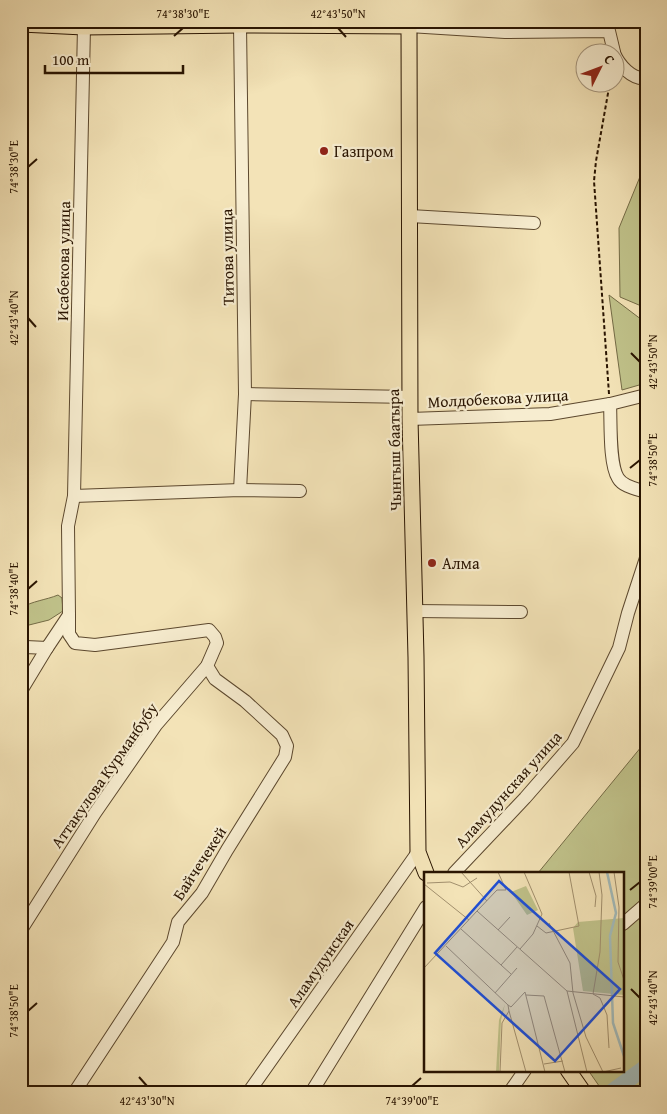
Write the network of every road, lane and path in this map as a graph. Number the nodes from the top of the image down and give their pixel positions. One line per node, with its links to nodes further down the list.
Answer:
1 (169, 23): 6 (main road); 8 (main road)
2 (330, 23): 3 (main road); 6 (main road)
3 (370, 23): 7 (main road)
4 (21, 24): 8 (main road)
5 (431, 24): 7 (street); 9 (street)
6 (240, 25): 16 (street, Титова улица)
7 (409, 26): 14 (main road, Чынгыш баатыра)
8 (84, 27): 24 (street, Исабекова улица)
9 (506, 27): 10 (street)
10 (612, 42)
11 (624, 66): 12 (street)
12 (646, 78)
13 (608, 92): 19 (path)
14 (410, 216): 15 (street); 18 (main road, Чынгыш баатыра)
15 (534, 223)
16 (245, 394): 18 (street); 21 (street, Титова улица)
17 (646, 394): 19 (street, Молдобекова улица)
18 (411, 398): 20 (main road, Чынгыш баатыра)
19 (610, 404): 20 (street, Молдобекова улица); 23 (street)
20 (410, 419): 26 (main road, Чынгыш баатыра)
21 (240, 490): 22 (street); 24 (street)
22 (300, 491)
23 (646, 492)
24 (74, 496): 28 (street, Исабекова улица)
25 (646, 558): 35 (street, Аламудунская улица)
26 (415, 611): 27 (street); 33 (main road, Чынгыш баатыра)
27 (521, 612)
28 (69, 615): 30 (street); 31 (street, Аттакулова Курманбубу)
29 (21, 648): 30 (street)
30 (48, 648): 32 (street)
31 (207, 666): 39 (street, Аттакулова Курманбубу); 42 (street, Байчечекей)
32 (21, 691)
33 (418, 852): 34 (main road, Чынгыш баатыра); 43 (street, Аламудунская)
34 (426, 872)
35 (455, 872)
36 (646, 904): 38 (street)
37 (424, 910): 44 (street)
38 (624, 923)
39 (21, 930)
40 (524, 1072): 45 (street)
41 (569, 1072): 46 (main road)
42 (74, 1093)
43 (248, 1093)
44 (311, 1093)
45 (509, 1093)
46 (584, 1093)

